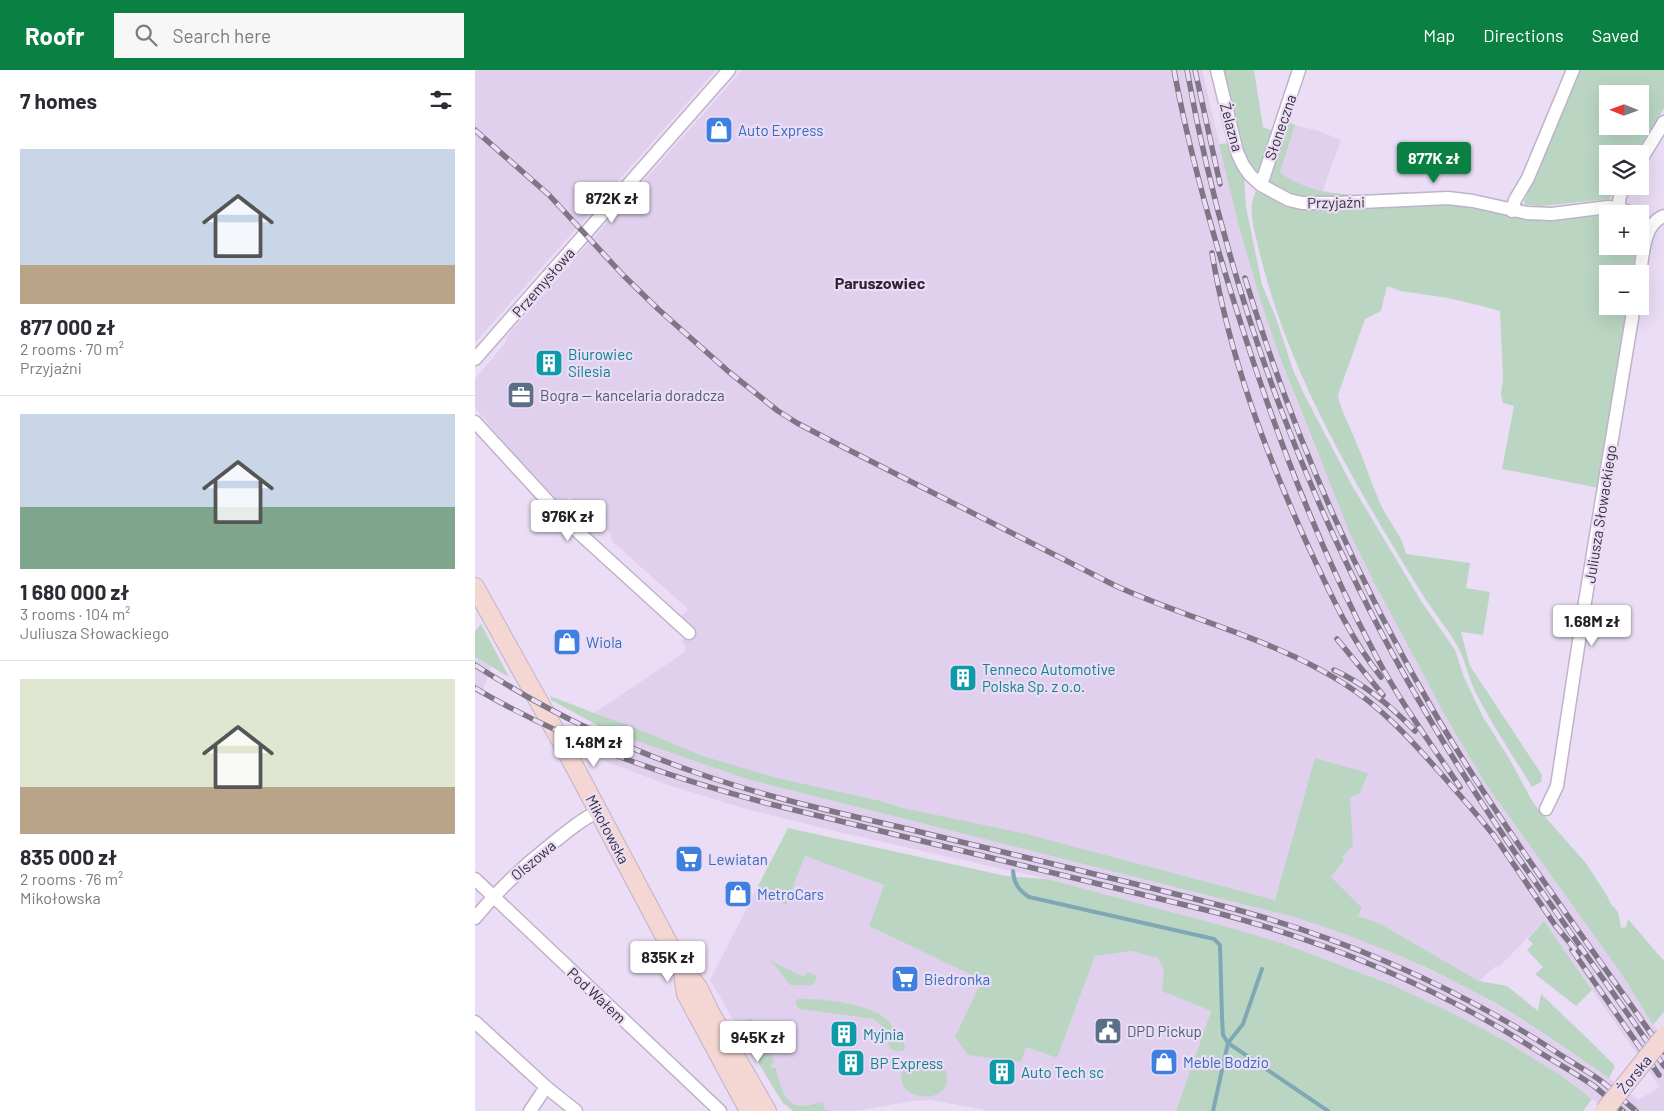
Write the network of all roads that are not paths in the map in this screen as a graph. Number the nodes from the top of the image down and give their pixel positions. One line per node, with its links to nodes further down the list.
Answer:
1 (729, 70): 13 (street, Przemysłowa)
2 (1217, 70): 7 (street, Żelazna)
3 (1299, 70): 7 (street, Słoneczna)
4 (1573, 70): 9 (street)
5 (1664, 122): 6 (street)
6 (1649, 146)
7 (1257, 182): 9 (street, Przyjaźni)
8 (1599, 208): 9 (street, Przyjaźni)
9 (1512, 211)
10 (1659, 219): 11 (street)
11 (1641, 265)
12 (1633, 315): 17 (street, Juliusza Słowackiego)
13 (475, 359)
14 (475, 422): 16 (street)
15 (475, 587): 18 (main road, Mikołowska)
16 (689, 633)
17 (1546, 809)
18 (599, 811): 20 (street, Olszowa); 22 (main road, Mikołowska)
19 (475, 879): 20 (street, Pod Wałem)
20 (493, 896): 21 (street, Olszowa); 28 (street, Pod Wałem)
21 (475, 918)
22 (681, 967): 29 (main road, Mikołowska); 30 (main road, Mikołowska)
23 (475, 1022): 25 (street)
24 (1664, 1036): 31 (main road, Żorska, bridge)
25 (546, 1087): 26 (street); 27 (street)
26 (530, 1111)
27 (576, 1111)
28 (720, 1111)
29 (749, 1111)
30 (767, 1111)
31 (1604, 1111)

